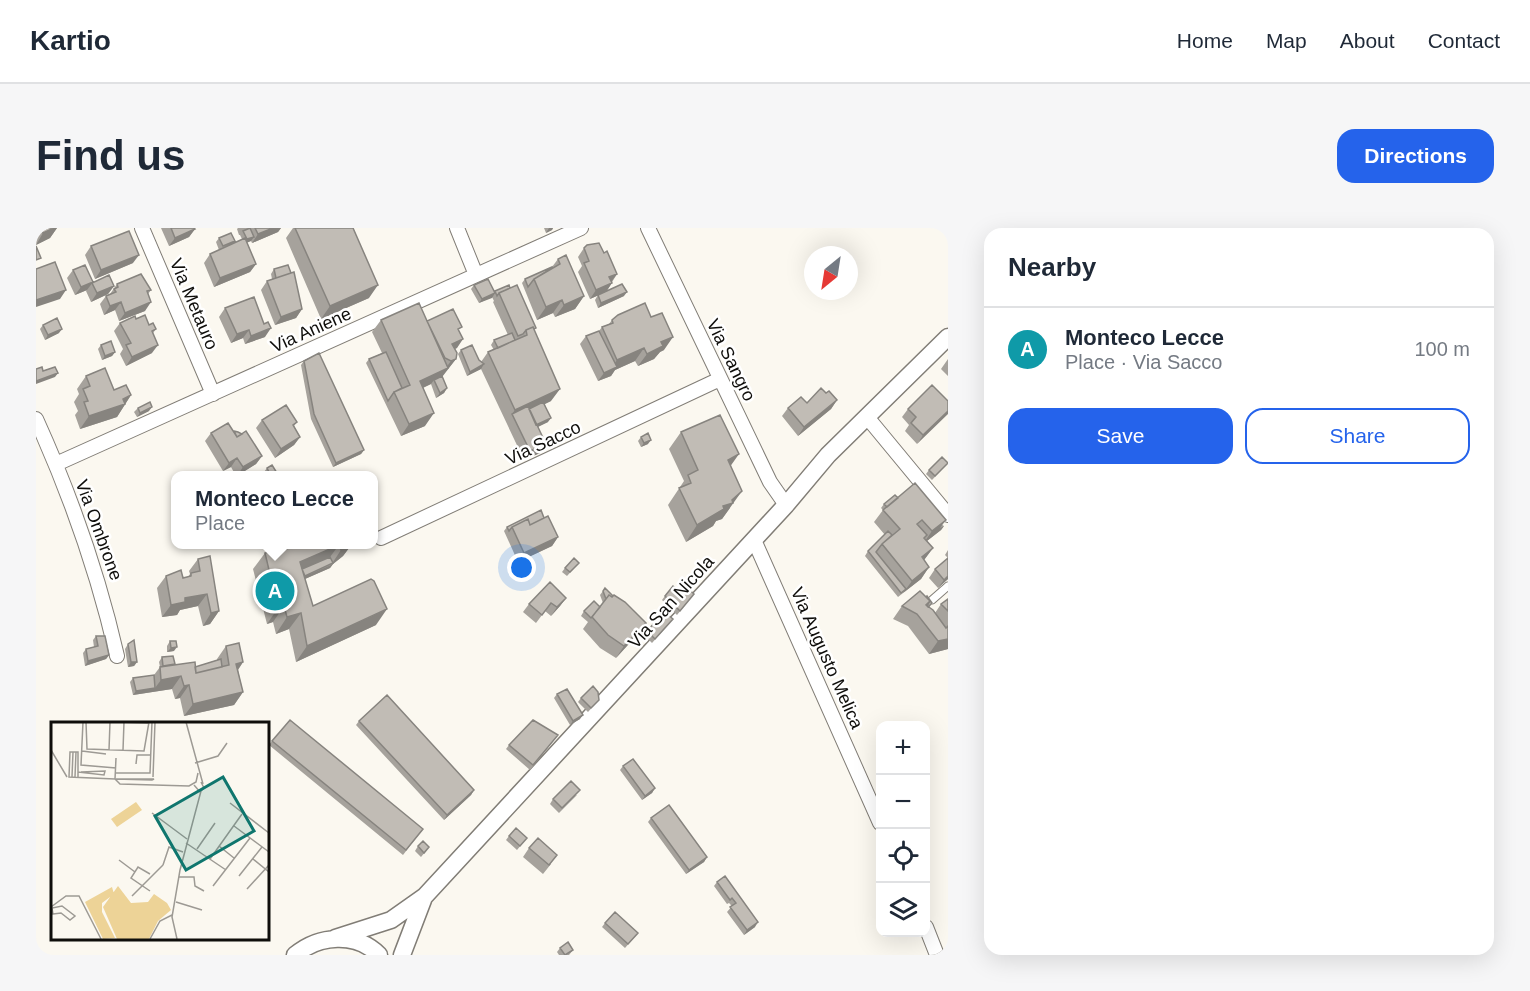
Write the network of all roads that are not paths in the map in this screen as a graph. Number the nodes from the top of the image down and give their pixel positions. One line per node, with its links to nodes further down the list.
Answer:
1 (142, 228): 8 (street, Via Metauro)
2 (457, 228): 5 (street)
3 (581, 228): 5 (street, Via Aniene)
4 (648, 228): 7 (street, Via Sangro)
5 (476, 275): 8 (street, Via Aniene)
6 (948, 337): 9 (street, Via San Nicola)
7 (720, 379): 12 (street, Via Sangro); 14 (street, Via Sacco)
8 (213, 394): 11 (street, Via Aniene)
9 (867, 417): 12 (street, Via San Nicola); 13 (street)
10 (36, 419): 11 (street, Via Ombrone)
11 (56, 464): 18 (street, Via Ombrone)
12 (786, 505): 15 (street, Via San Nicola)
13 (948, 515)
14 (381, 538)
15 (754, 540): 19 (street, Via Augusto Melica); 20 (street, Via San Nicola)
16 (948, 586): 17 (lane)
17 (932, 600)
18 (117, 656)
19 (876, 814)
20 (425, 896): 22 (street, Via San Nicola); 25 (street, Via San Nicola)
21 (930, 937): 26 (street)
22 (335, 938): 23 (street, Via San Nicola); 24 (street)
23 (295, 955)
24 (379, 955)
25 (402, 955)
26 (937, 955)

